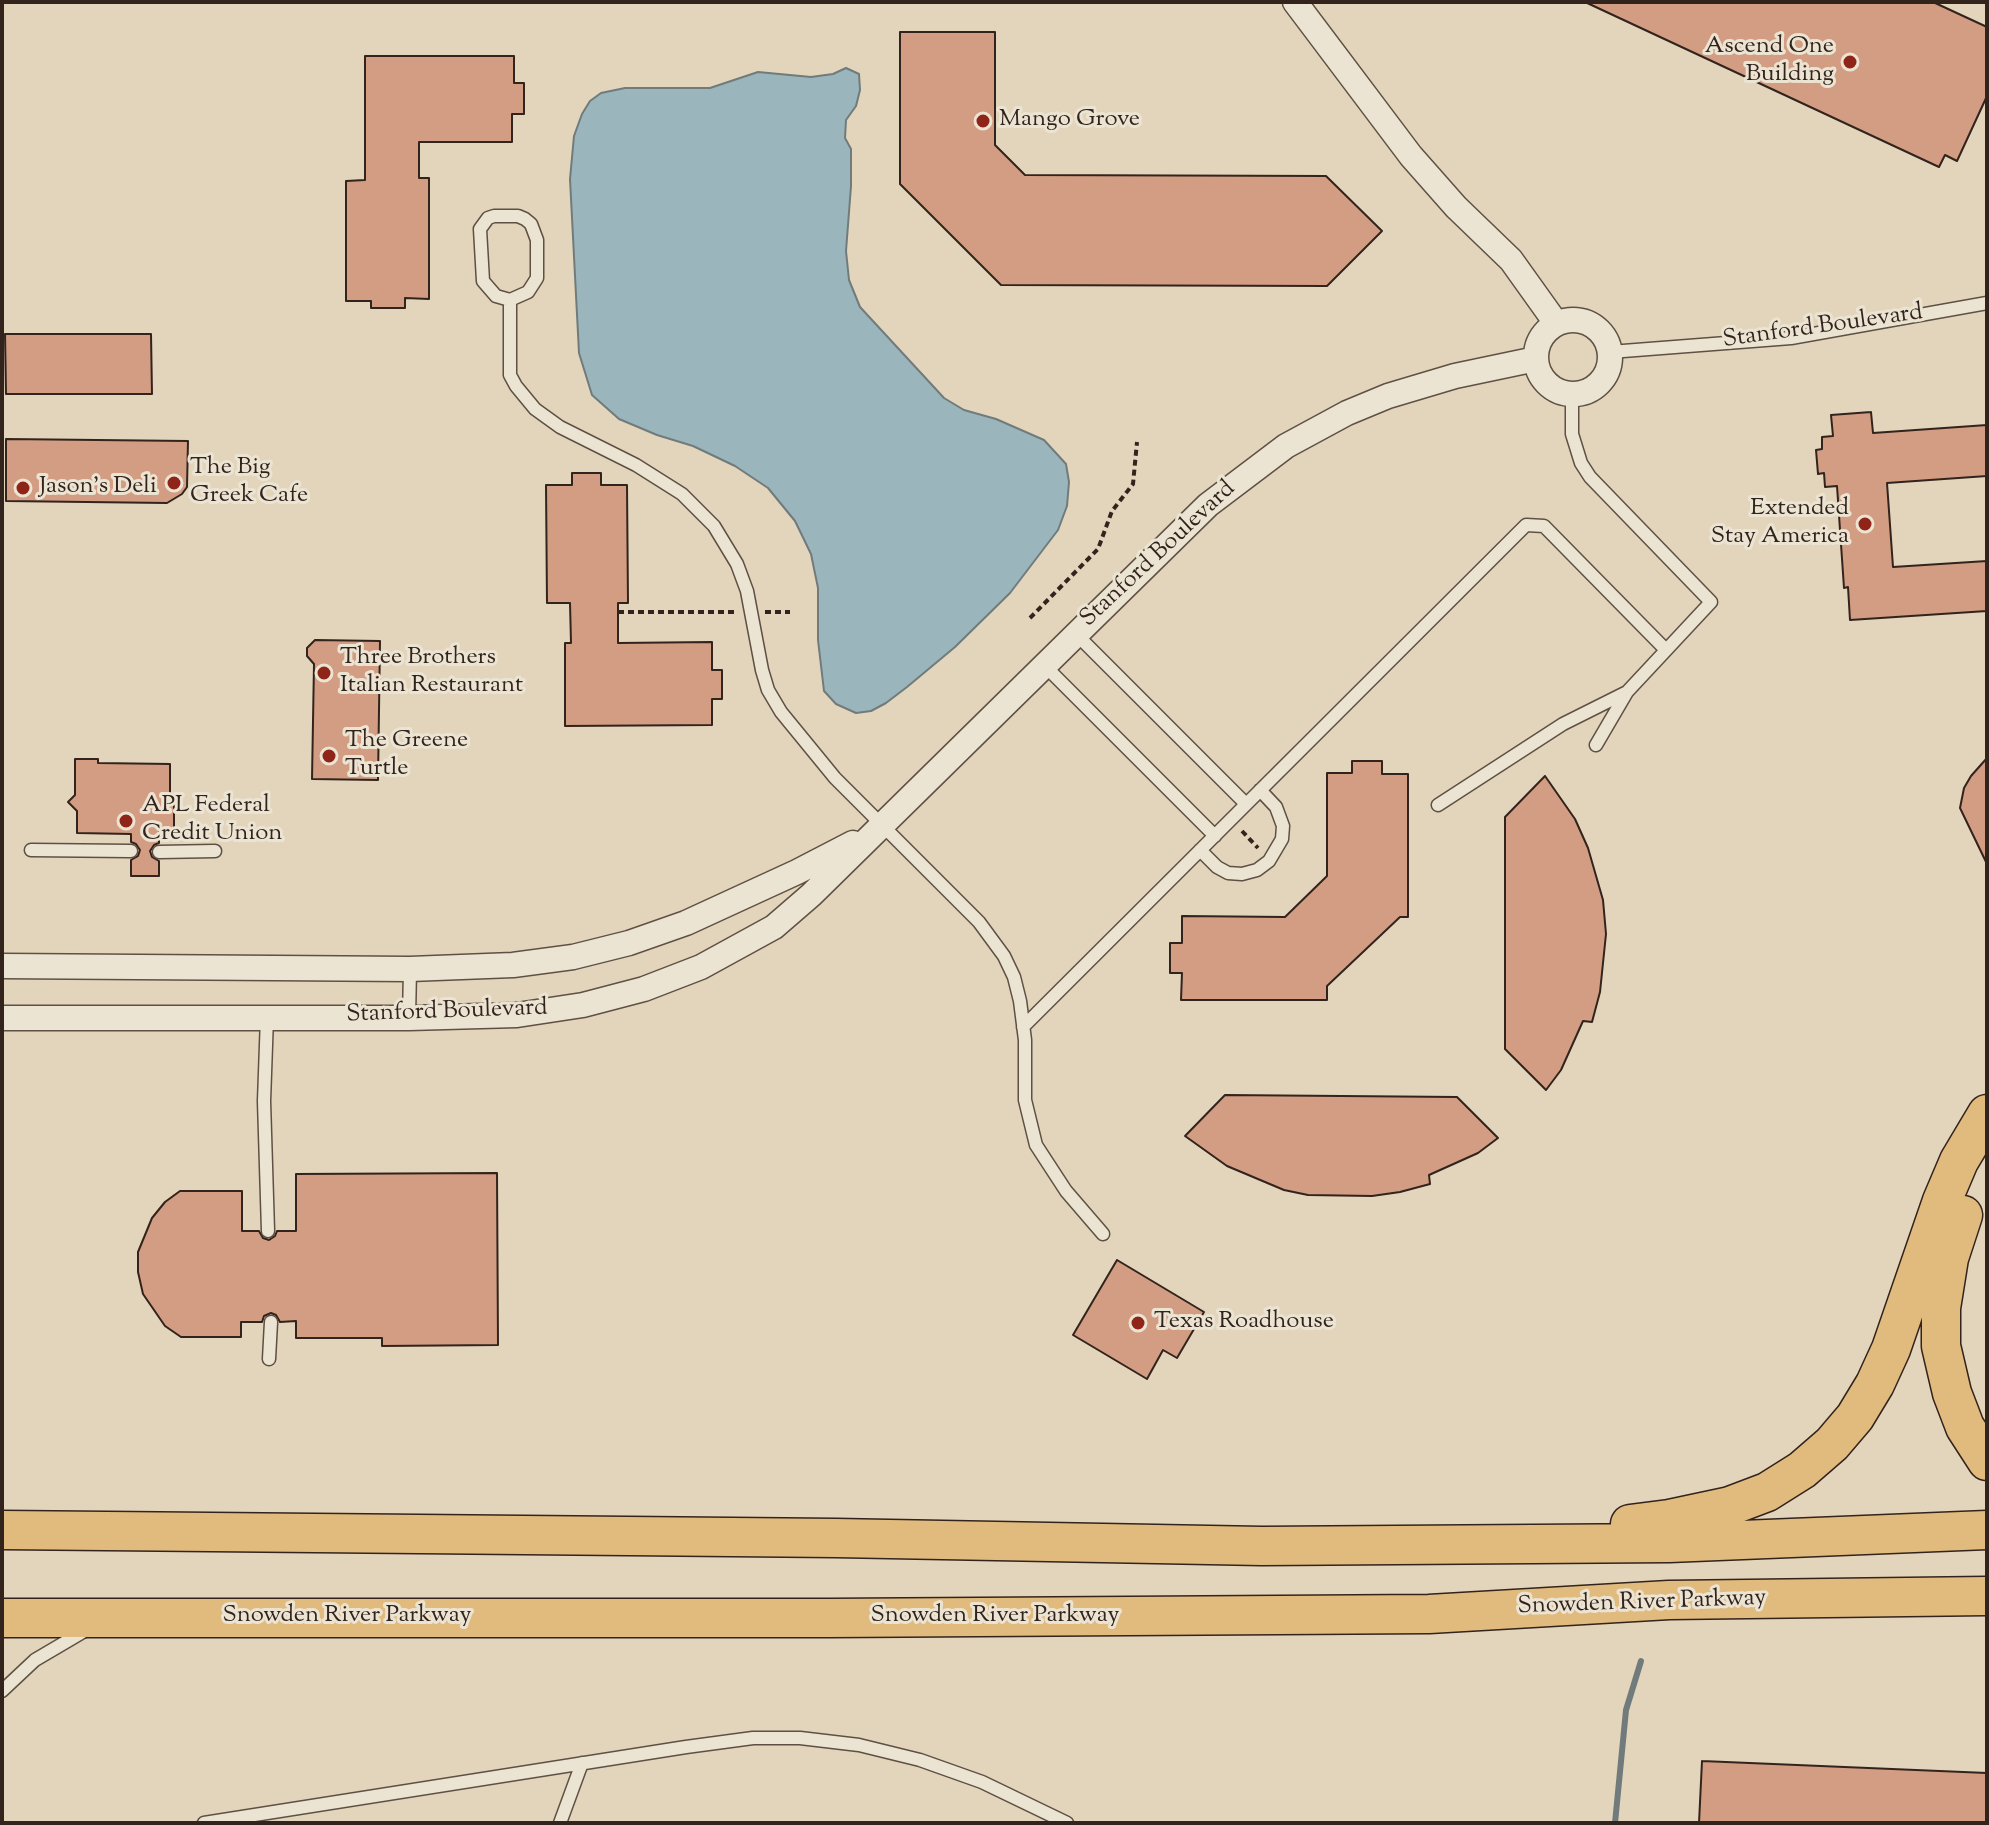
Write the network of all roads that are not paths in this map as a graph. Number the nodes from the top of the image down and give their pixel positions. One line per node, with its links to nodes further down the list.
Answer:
1 (1295, 2): 4 (street)
2 (510, 300): 2 (lane); 16 (lane)
3 (1987, 303): 5 (lane, Stanford Boulevard)
4 (1556, 323): 5 (street); 6 (street)
5 (1610, 352): 7 (street)
6 (1536, 359): 7 (street); 8 (street, Stanford Boulevard)
7 (1572, 394): 9 (lane)
8 (1075, 633): 10 (street, Stanford Boulevard); 14 (lane)
9 (1666, 650): 11 (lane); 13 (lane)
10 (1044, 665): 16 (street, Stanford Boulevard); 17 (lane)
11 (1627, 692): 12 (lane); 15 (lane)
12 (1596, 745)
13 (1260, 790): 14 (lane); 19 (lane)
14 (1246, 804): 17 (lane)
15 (1438, 805)
16 (882, 825): 24 (street, Stanford Boulevard); 27 (street, Stanford Boulevard); 28 (lane)
17 (1215, 836): 19 (lane)
18 (31, 850): 20 (lane)
19 (1200, 850): 28 (lane)
20 (131, 851)
21 (215, 851): 22 (lane)
22 (159, 852)
23 (2, 966): 24 (street, Stanford Boulevard)
24 (410, 969): 27 (lane)
25 (267, 1017): 26 (street, Stanford Boulevard); 27 (street, Stanford Boulevard); 31 (lane)
26 (2, 1018)
27 (409, 1018)
28 (1023, 1027): 32 (lane)
29 (1987, 1114): 38 (main road)
30 (1987, 1161): 35 (main road)
31 (268, 1231)
32 (1103, 1234)
33 (271, 1322): 34 (lane)
34 (269, 1359)
35 (1987, 1461)
36 (2, 1530): 38 (main road)
37 (1987, 1530): 38 (main road)
38 (1443, 1546)
39 (1987, 1596): 40 (main road, Snowden River Parkway)
40 (1429, 1614): 41 (main road, Snowden River Parkway); 43 (main road)
41 (110, 1617): 42 (main road, Snowden River Parkway); 44 (lane)
42 (2, 1618)
43 (1987, 1619)
44 (2, 1691)
45 (582, 1763): 46 (lane); 47 (lane); 48 (lane)
46 (204, 1823)
47 (560, 1823)
48 (1067, 1823)

